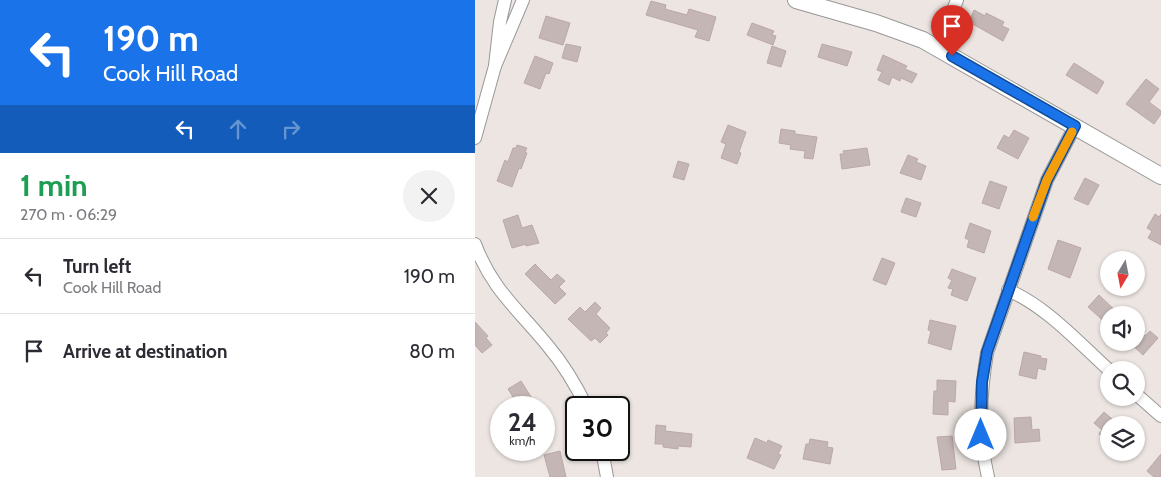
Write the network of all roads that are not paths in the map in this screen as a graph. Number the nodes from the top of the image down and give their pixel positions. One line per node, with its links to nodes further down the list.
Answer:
1 (505, 0): 6 (street)
2 (523, 0): 6 (street)
3 (796, 0): 5 (street)
4 (957, 0): 5 (street)
5 (938, 48): 7 (street)
6 (495, 66): 8 (street)
7 (1075, 126): 9 (street); 11 (street)
8 (475, 138)
9 (1161, 176)
10 (475, 244): 13 (street)
11 (1008, 290): 12 (street); 18 (street)
12 (1100, 362)
13 (581, 396)
14 (1145, 402): 15 (street)
15 (1161, 416)
16 (604, 461): 17 (street)
17 (607, 477)
18 (988, 477)

